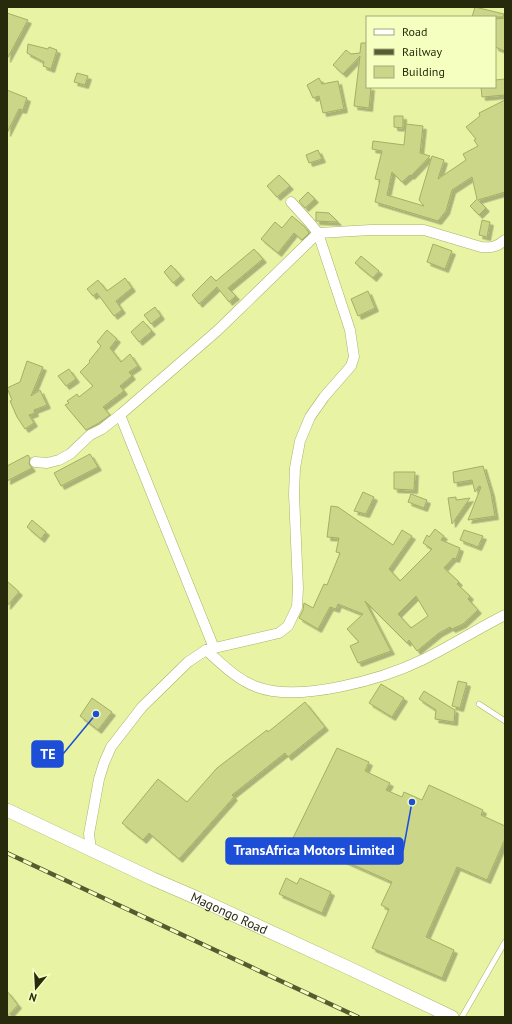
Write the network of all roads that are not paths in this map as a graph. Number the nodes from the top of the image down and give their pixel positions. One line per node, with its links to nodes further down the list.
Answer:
1 (291, 202): 2 (street)
2 (318, 233): 3 (street); 4 (street); 7 (street)
3 (505, 240)
4 (120, 415): 5 (street); 7 (street)
5 (35, 462)
6 (505, 615): 7 (street)
7 (210, 649): 11 (street)
8 (479, 704): 9 (lane)
9 (505, 721)
10 (7, 810): 11 (street, Magongo Road)
11 (91, 850): 13 (street, Magongo Road)
12 (505, 942): 14 (lane)
13 (452, 1017)
14 (462, 1017)

